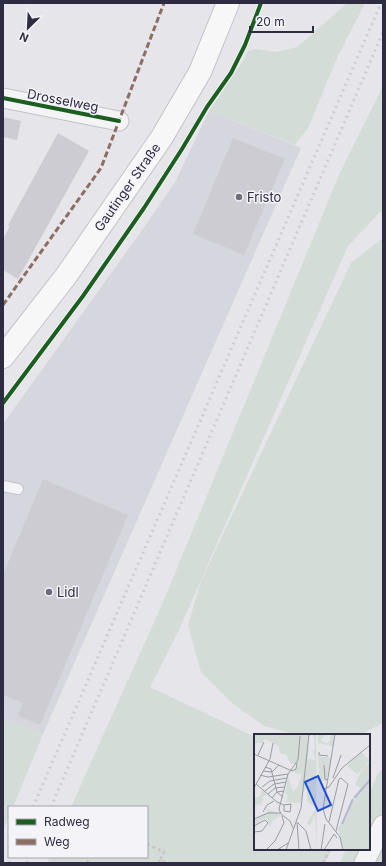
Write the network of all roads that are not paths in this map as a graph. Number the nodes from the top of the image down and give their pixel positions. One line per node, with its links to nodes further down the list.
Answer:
1 (228, 3): 4 (main road, Gautinger Straße)
2 (3, 98): 3 (street, Drosselweg)
3 (119, 121)
4 (3, 357)
5 (3, 486): 6 (lane)
6 (18, 489)
7 (383, 825): 8 (street)
8 (364, 863)

